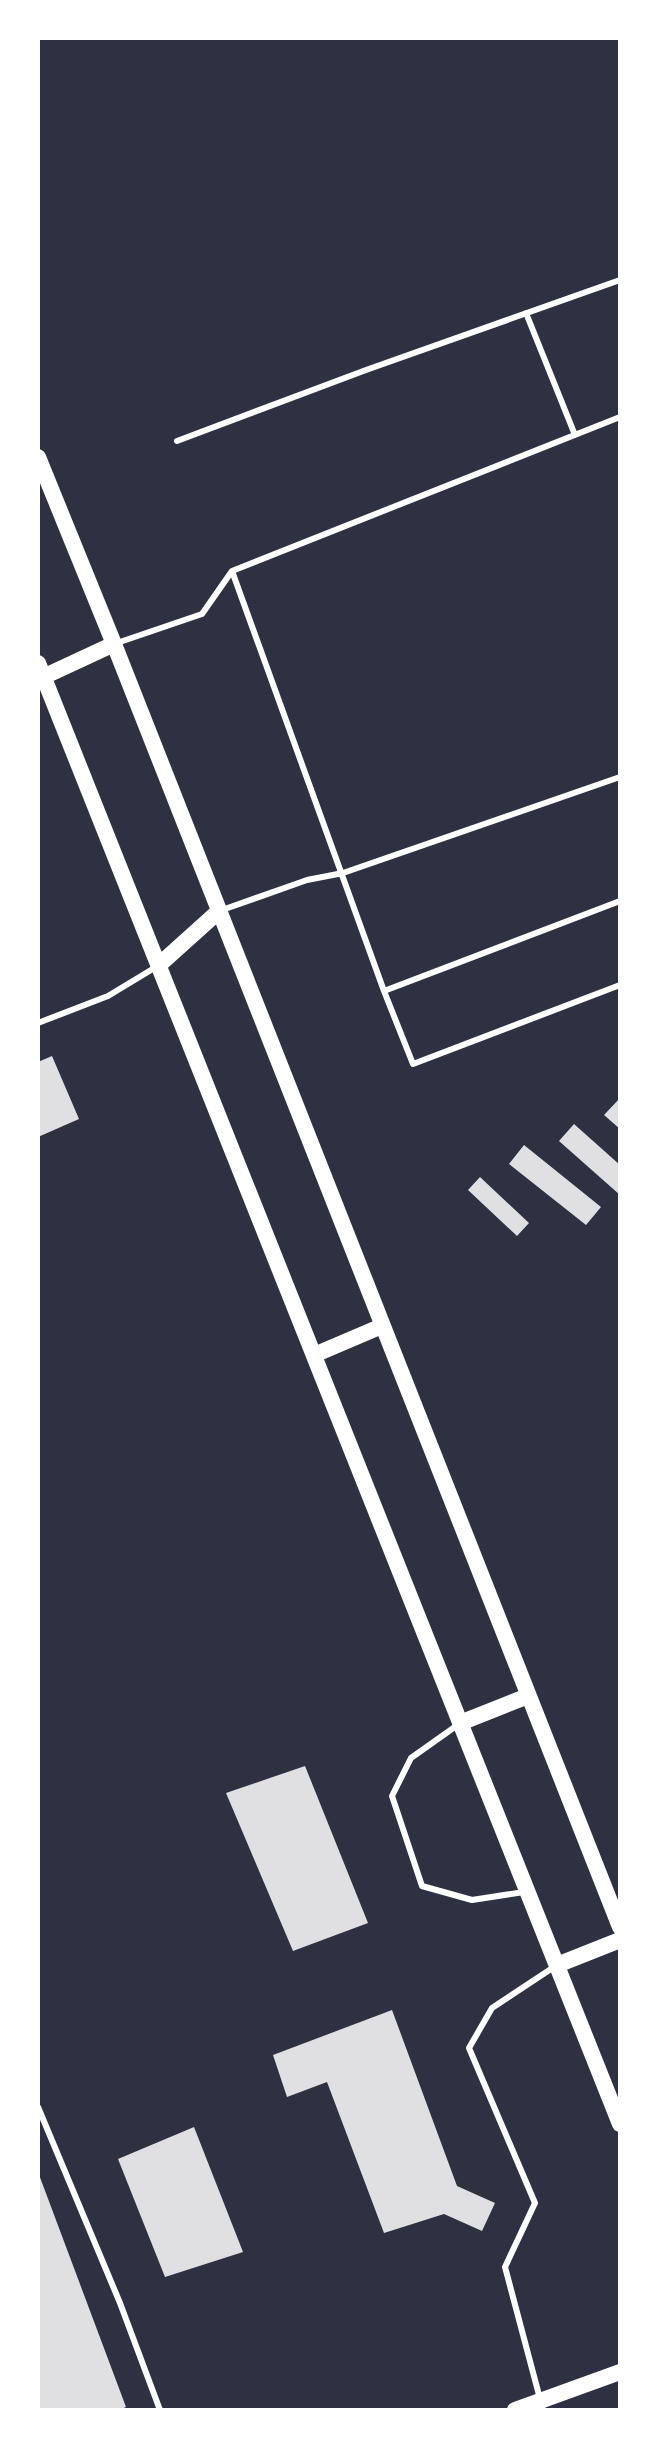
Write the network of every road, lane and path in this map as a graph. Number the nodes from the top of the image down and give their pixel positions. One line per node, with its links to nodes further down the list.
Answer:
1 (620, 280): 2 (lane)
2 (526, 313): 4 (lane); 5 (lane)
3 (620, 417): 4 (lane)
4 (575, 435): 7 (lane)
5 (177, 441)
6 (38, 457): 8 (main road)
7 (232, 571): 8 (lane); 11 (lane)
8 (114, 644): 9 (main road); 13 (main road)
9 (41, 670): 14 (main road)
10 (620, 777): 11 (lane)
11 (343, 873): 13 (lane); 16 (lane)
12 (620, 901): 16 (lane)
13 (219, 911): 14 (main road); 18 (main road)
14 (159, 965): 17 (lane); 19 (main road)
15 (620, 985): 16 (lane)
16 (384, 991)
17 (38, 1023)
18 (382, 1326): 19 (main road); 20 (main road)
19 (314, 1355): 21 (main road)
20 (528, 1696): 21 (main road); 23 (main road)
21 (460, 1723): 22 (main road); 22 (lane)
22 (527, 1891): 25 (main road)
23 (620, 1927)
24 (620, 1940): 25 (main road)
25 (557, 1965): 27 (main road); 29 (lane)
26 (38, 2107): 30 (lane)
27 (620, 2124)
28 (620, 2372): 29 (main road)
29 (542, 2405): 31 (main road)
30 (160, 2410)
31 (515, 2410)

